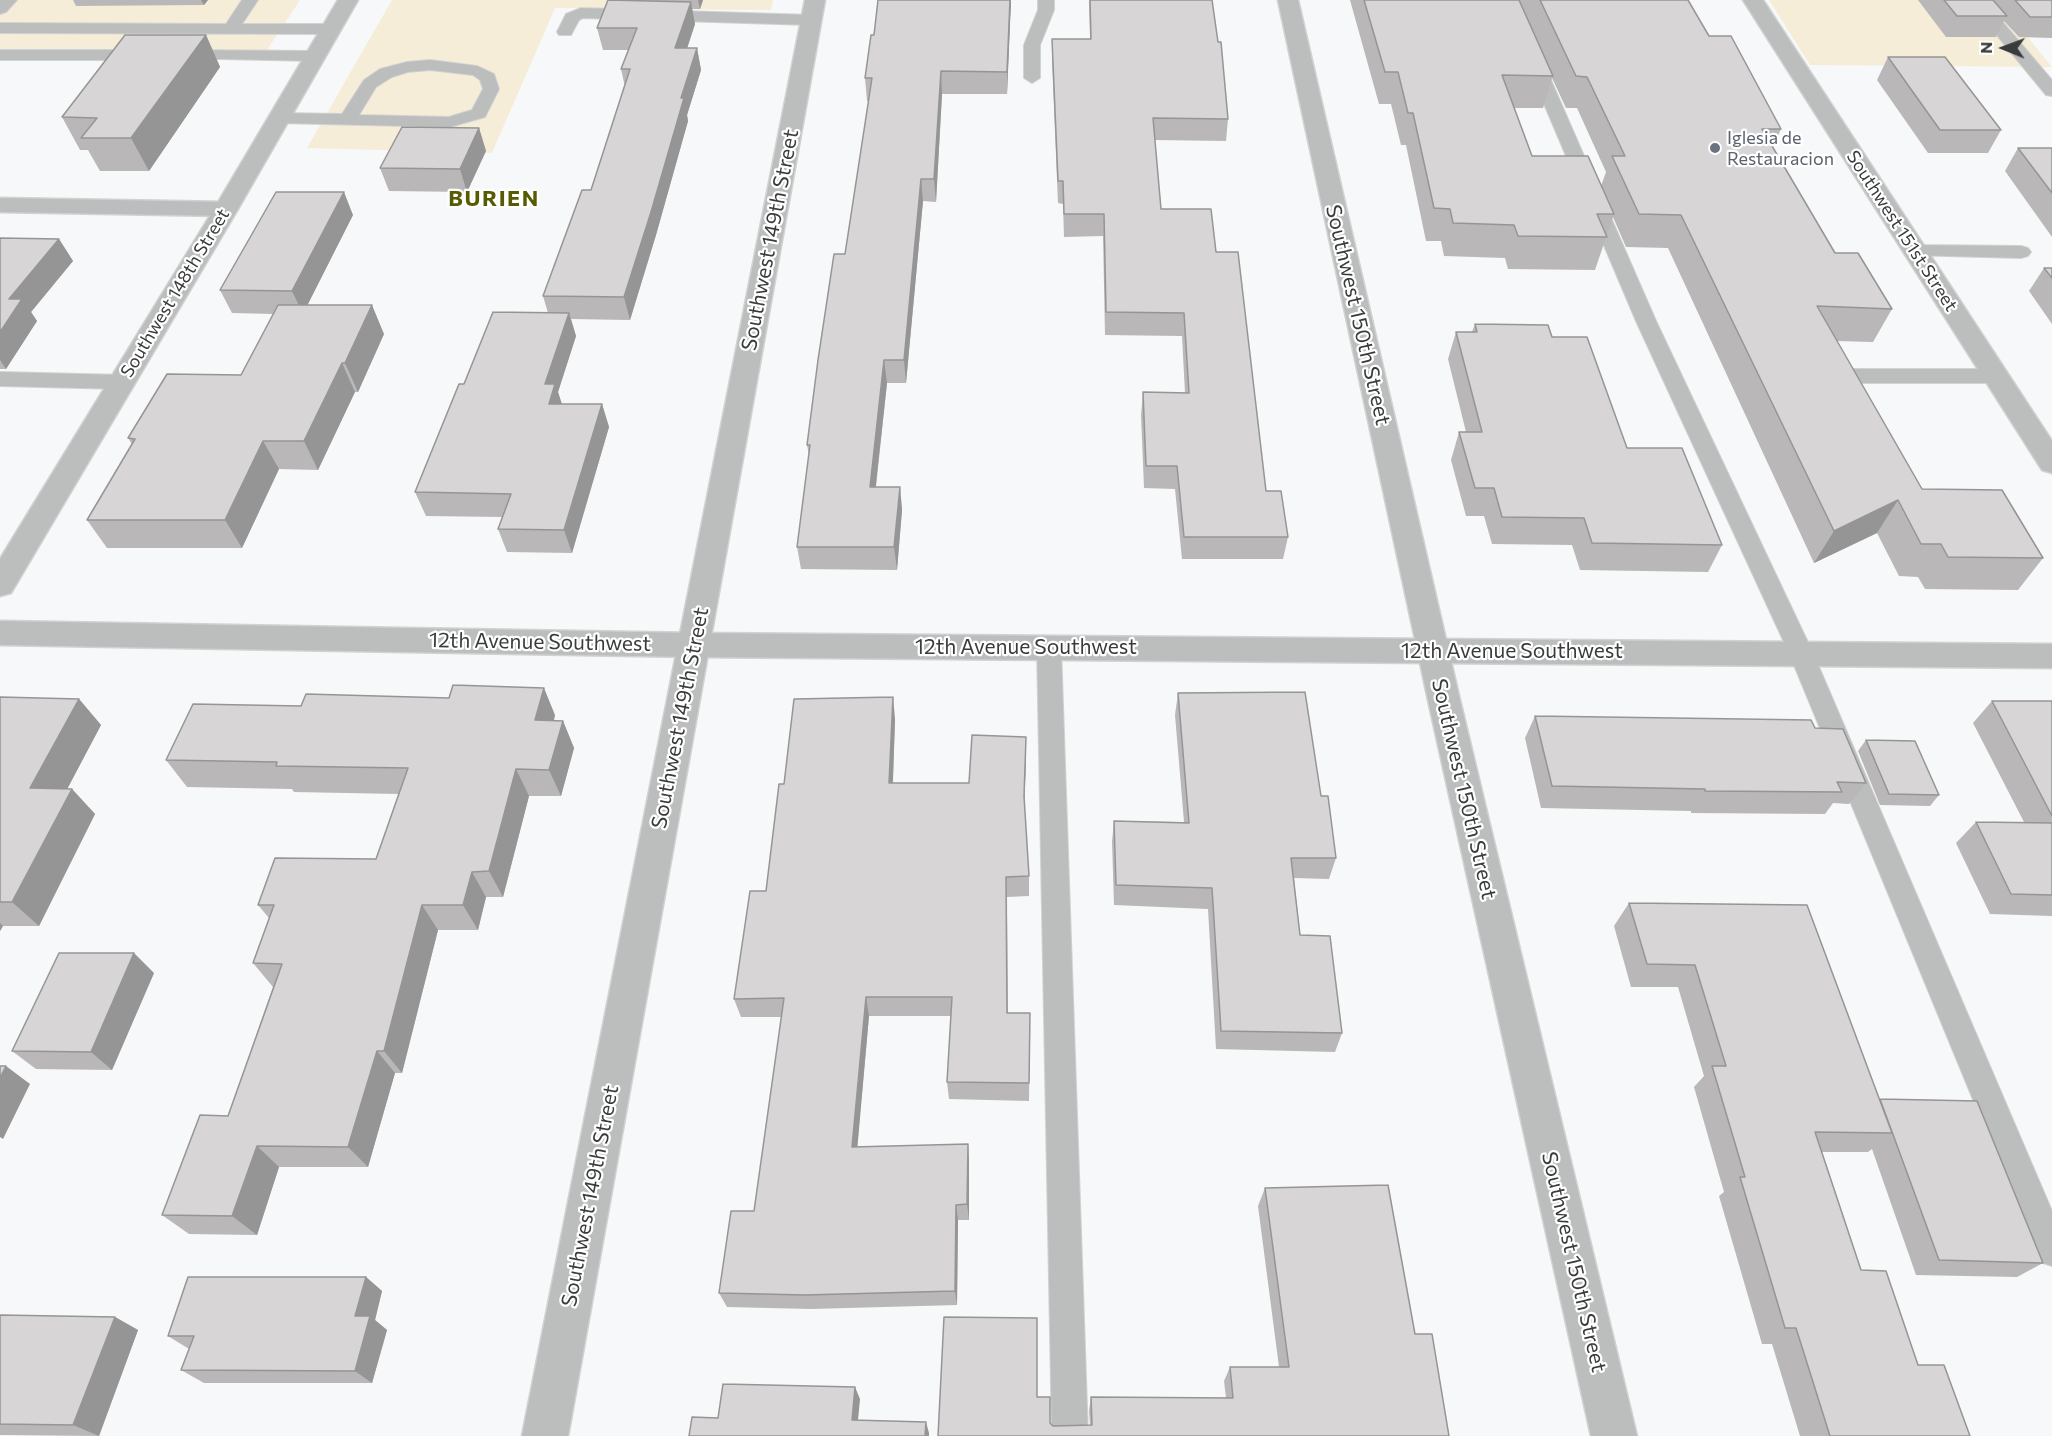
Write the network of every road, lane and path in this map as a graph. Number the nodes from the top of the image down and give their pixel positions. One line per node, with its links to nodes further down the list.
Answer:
1 (9, 0): 9 (lane)
2 (250, 0): 12 (lane)
3 (348, 0): 13 (street, Southwest 148th Street)
4 (1046, 0): 17 (lane)
5 (1288, 0): 34 (street, Southwest 150th Street)
6 (1508, 0): 35 (lane)
7 (1753, 0): 23 (street, Southwest 151st Street)
8 (1976, 0): 18 (lane)
9 (0, 9)
10 (813, 10): 14 (lane); 32 (street, Southwest 149th Street)
11 (0, 28): 12 (lane)
12 (231, 29): 13 (lane)
13 (331, 29): 16 (street, Southwest 148th Street)
14 (565, 32)
15 (0, 55): 16 (lane)
16 (315, 56): 19 (street, Southwest 148th Street)
17 (1032, 78)
18 (2052, 91)
19 (279, 118): 20 (lane); 22 (street, Southwest 148th Street)
20 (348, 119): 20 (lane)
21 (0, 205): 22 (street)
22 (226, 209): 28 (street, Southwest 148th Street)
23 (1915, 251): 24 (lane); 26 (street, Southwest 151st Street)
24 (2021, 252)
25 (1838, 376): 26 (lane)
26 (1996, 376): 29 (street, Southwest 151st Street)
27 (0, 379): 28 (lane)
28 (122, 382): 30 (street, Southwest 148th Street)
29 (2052, 463)
30 (0, 585)
31 (0, 633): 32 (street, 12th Avenue Southwest)
32 (694, 645): 33 (street, 12th Avenue Southwest); 38 (street, Southwest 149th Street)
33 (1049, 647): 34 (street, 12th Avenue Southwest); 39 (lane)
34 (1433, 651): 35 (street, 12th Avenue Southwest); 40 (street, Southwest 150th Street)
35 (1801, 653): 36 (street, 12th Avenue Southwest); 37 (lane)
36 (2052, 656)
37 (2052, 1250)
38 (545, 1436)
39 (1070, 1436)
40 (1614, 1436)

